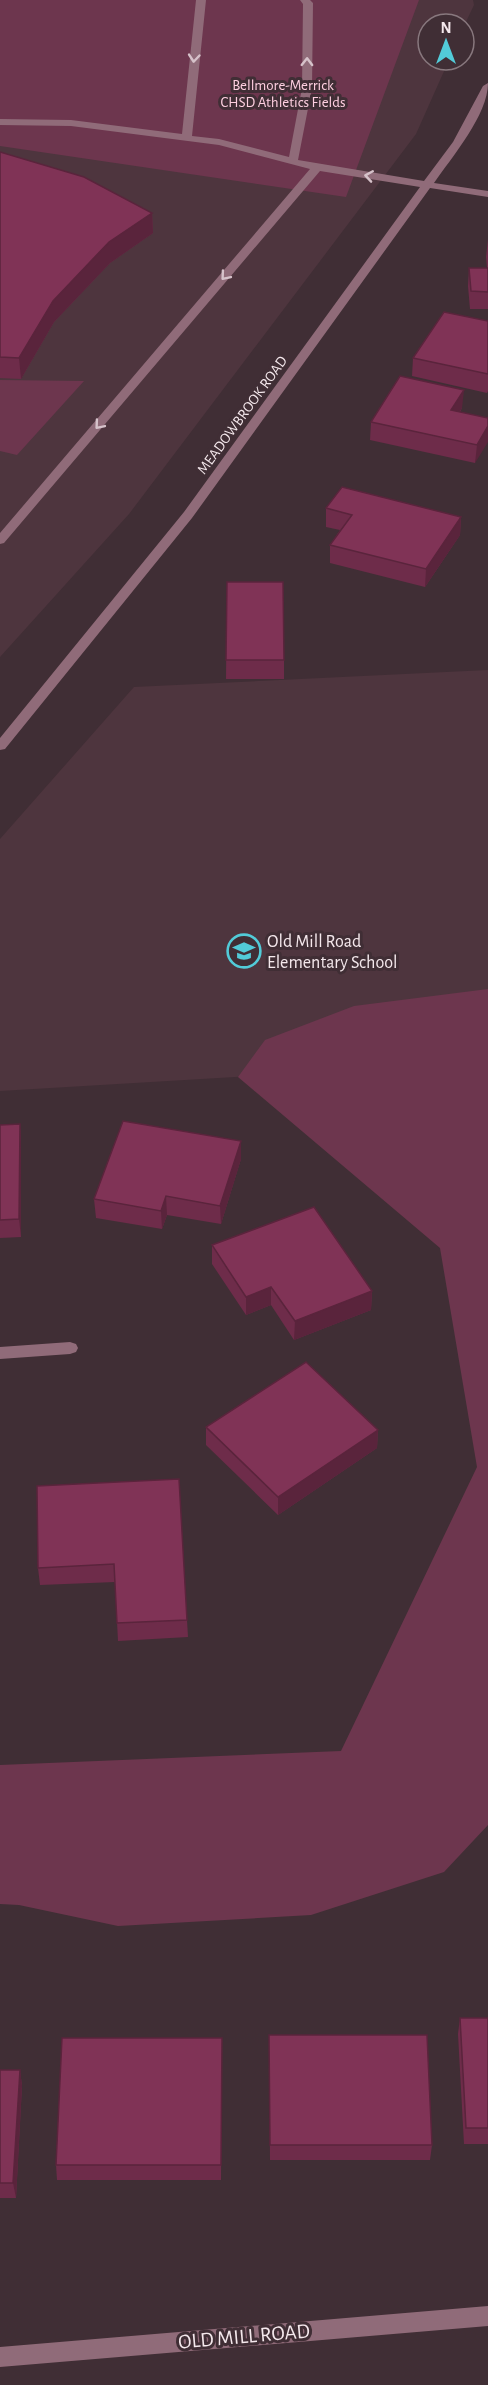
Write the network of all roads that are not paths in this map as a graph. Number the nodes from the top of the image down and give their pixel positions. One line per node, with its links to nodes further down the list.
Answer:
1 (201, 0): 5 (street, one-way to 5)
2 (305, 0): 6 (street, one-way to 2)
3 (488, 86): 8 (street, MEADOWBROOK ROAD)
4 (0, 122): 5 (street)
5 (187, 138): 6 (street)
6 (293, 162): 7 (street)
7 (317, 168): 8 (street, one-way to 7); 10 (street, one-way to 10)
8 (427, 186): 9 (street); 11 (street, MEADOWBROOK ROAD)
9 (488, 194)
10 (0, 540)
11 (0, 746)
12 (70, 1348): 13 (street)
13 (0, 1353)
14 (488, 2316): 15 (street, OLD MILL ROAD)
15 (0, 2357)

